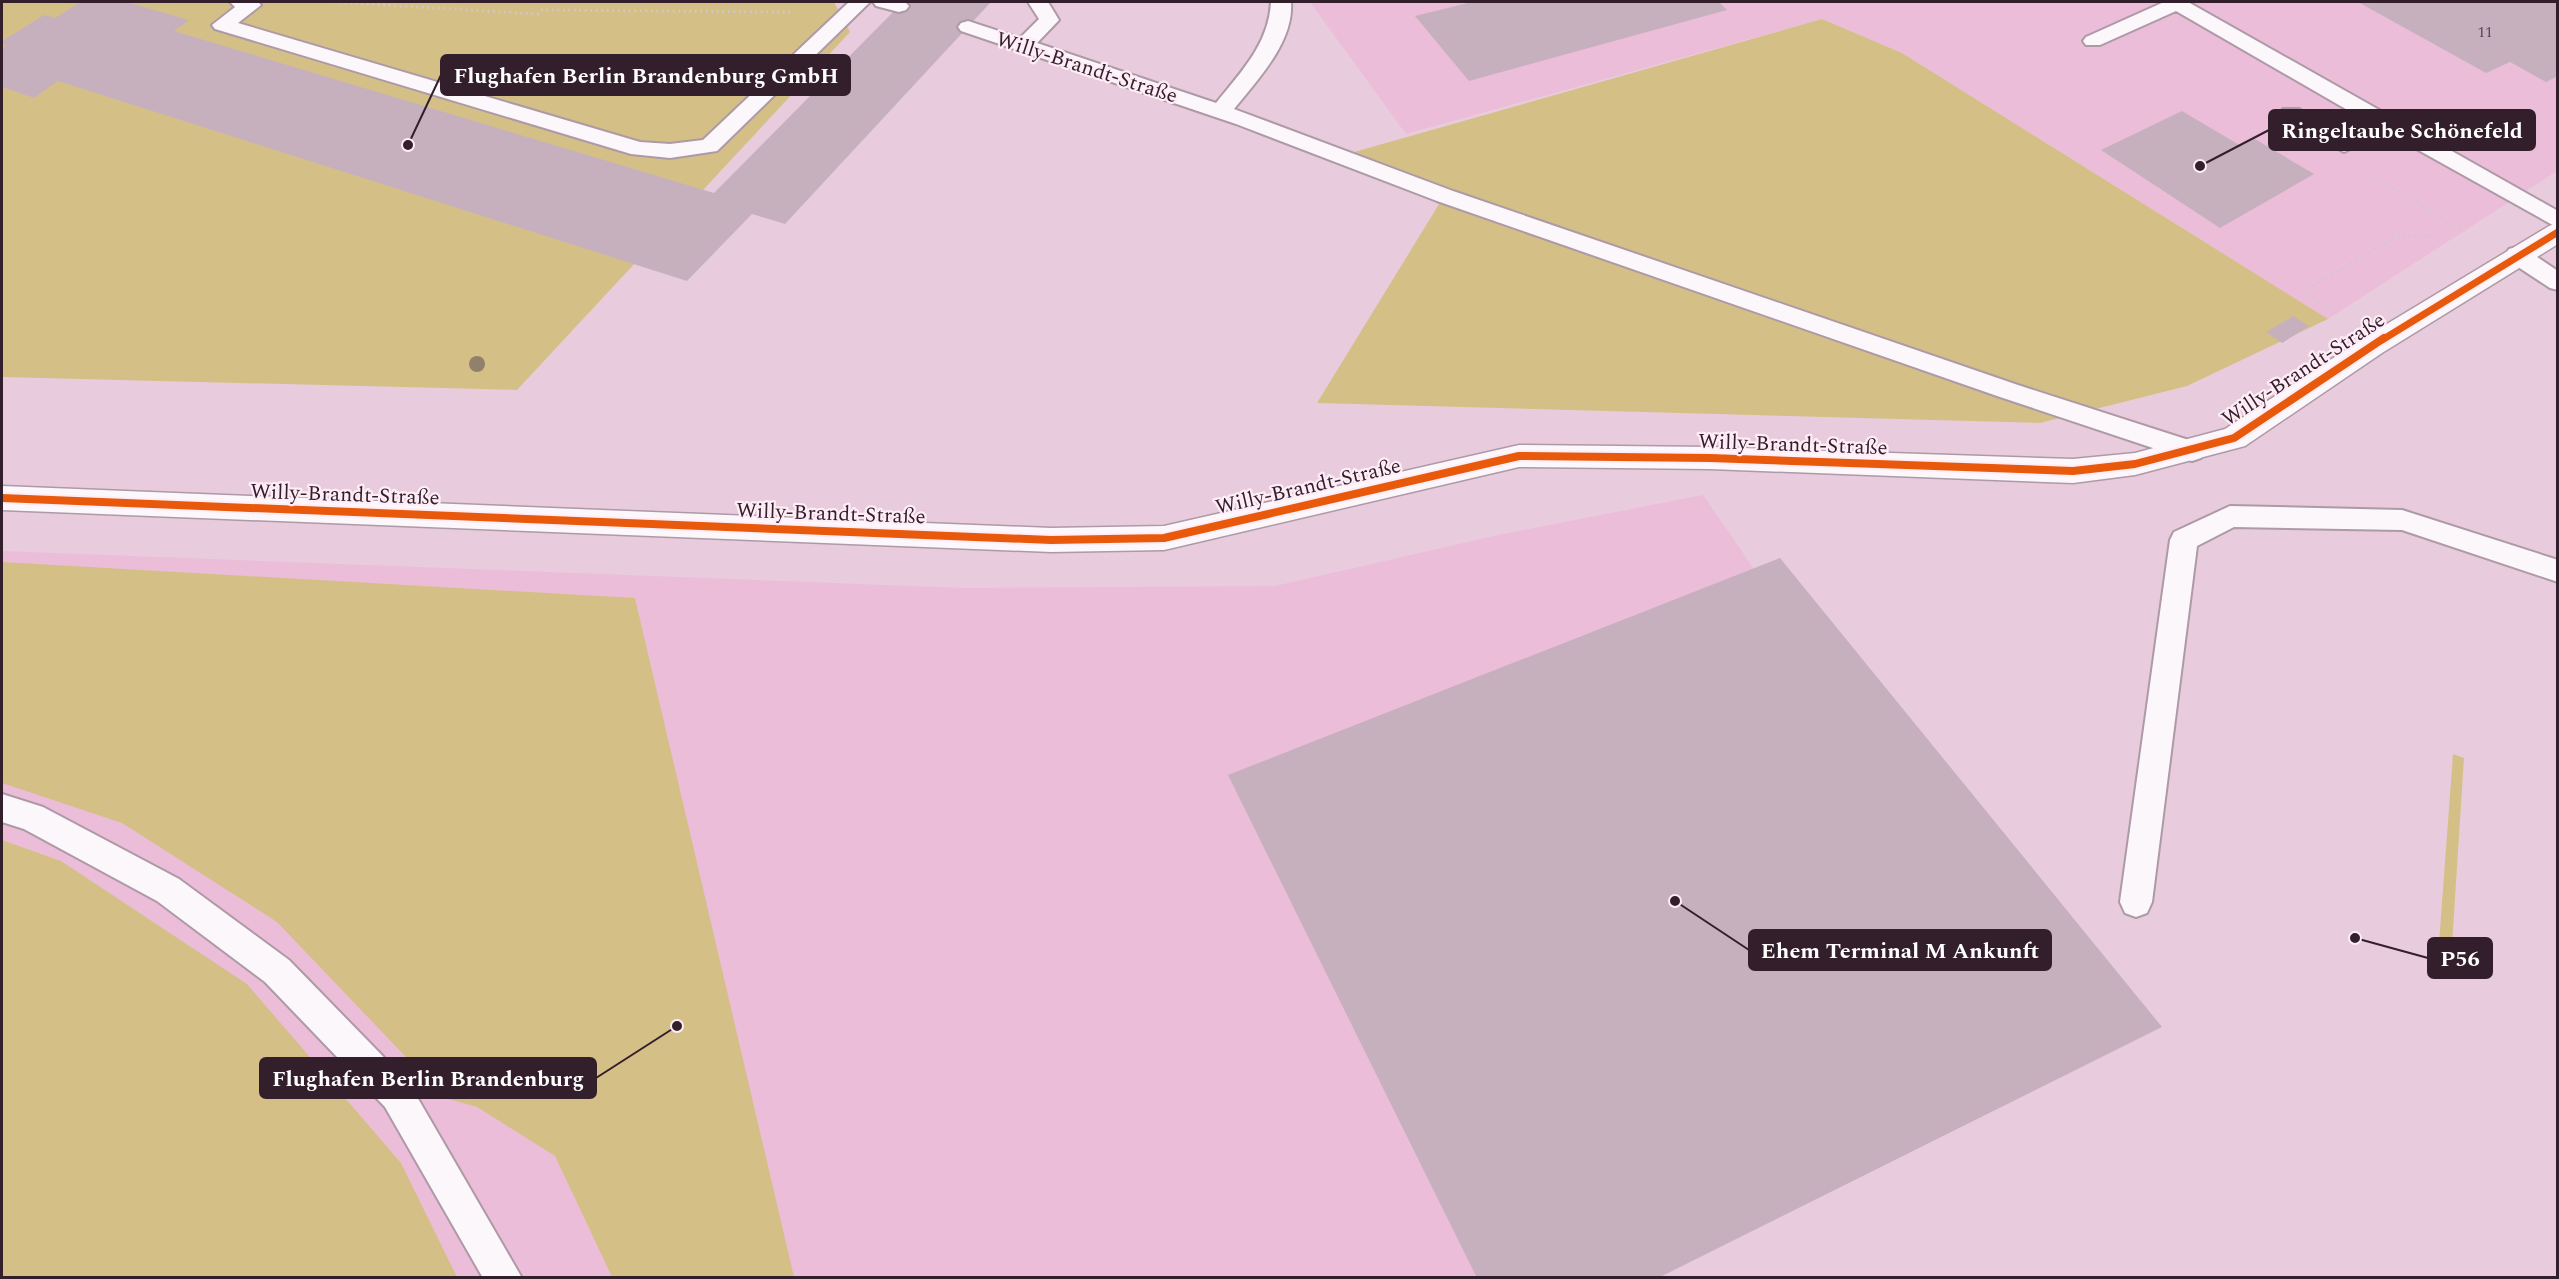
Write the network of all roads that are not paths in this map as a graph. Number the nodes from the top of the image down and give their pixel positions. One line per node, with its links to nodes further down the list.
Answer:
1 (240, 2): 5 (lane)
2 (1038, 2): 8 (lane)
3 (1281, 2): 9 (lane)
4 (2176, 2): 7 (lane); 11 (lane)
5 (854, 7)
6 (968, 27): 8 (lane, Willy-Brandt-Straße)
7 (2093, 41)
8 (1023, 46): 9 (lane, Willy-Brandt-Straße)
9 (1221, 111): 16 (lane, Willy-Brandt-Straße)
10 (2291, 114): 11 (lane)
11 (2386, 123): 12 (lane)
12 (2558, 221)
13 (2558, 232): 14 (street, Willy-Brandt-Straße)
14 (2517, 255): 15 (lane); 16 (street, Willy-Brandt-Straße)
15 (2558, 282)
16 (2192, 451): 17 (street, Willy-Brandt-Straße)
17 (2, 498)
18 (2558, 572): 20 (lane)
19 (2, 808): 21 (lane)
20 (2136, 902)
21 (504, 1278)

